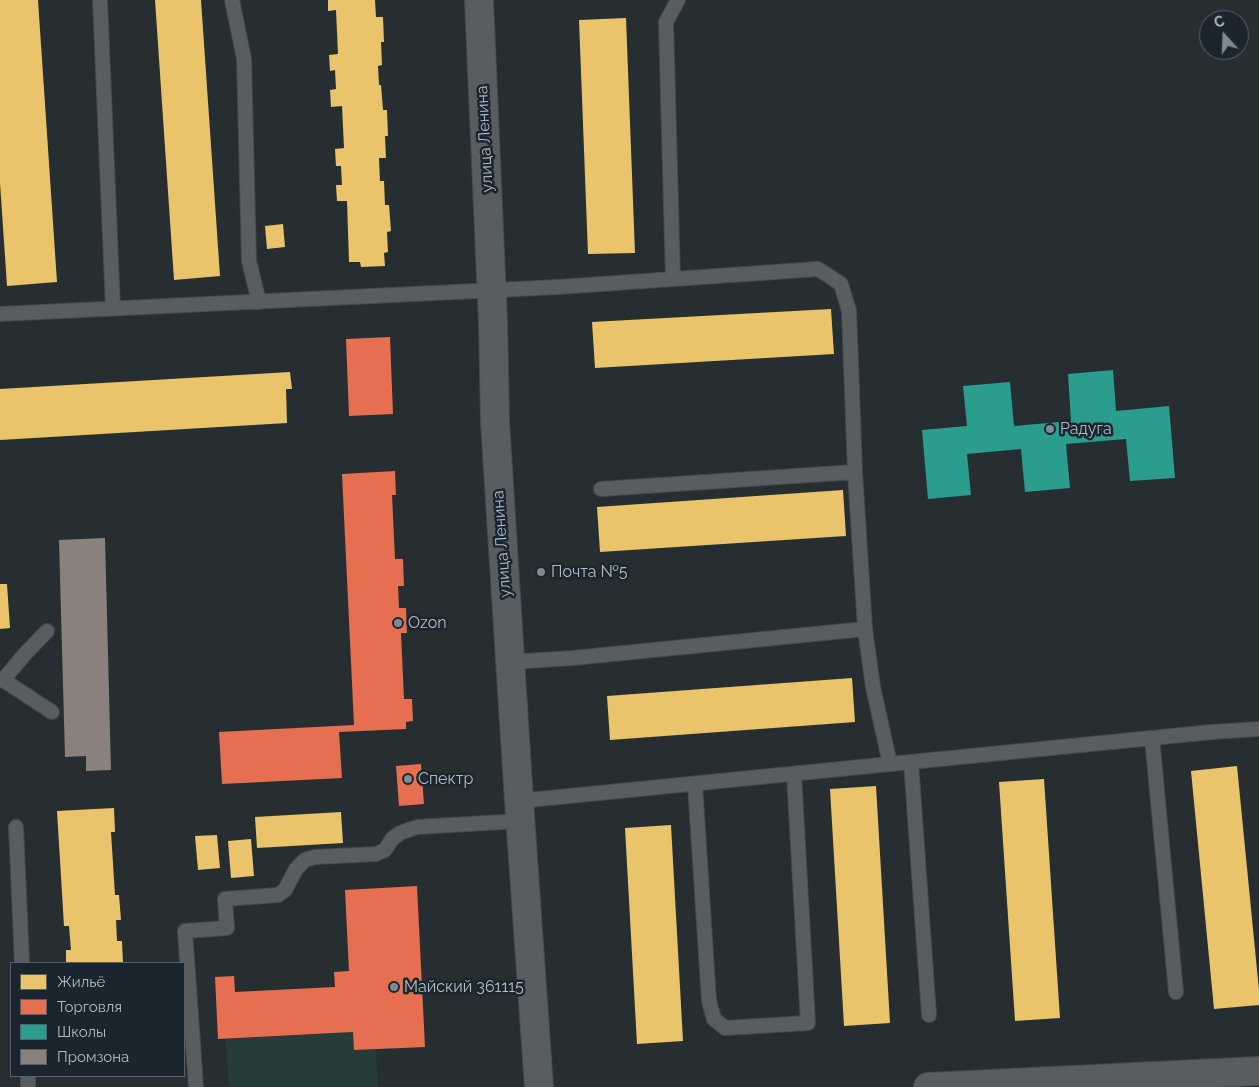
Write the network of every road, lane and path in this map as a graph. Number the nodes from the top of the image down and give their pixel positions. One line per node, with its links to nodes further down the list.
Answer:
1 (100, 0): 8 (lane)
2 (232, 0): 7 (lane)
3 (479, 0): 6 (street, улица Ленина)
4 (678, 0): 5 (lane)
5 (673, 279): 6 (lane); 10 (lane)
6 (492, 289): 7 (lane); 14 (street, улица Ленина)
7 (259, 302): 8 (lane)
8 (113, 308): 9 (lane)
9 (0, 314)
10 (855, 472): 11 (lane); 12 (lane)
11 (602, 489)
12 (865, 629): 14 (lane); 20 (lane)
13 (47, 631): 15 (lane)
14 (510, 662): 23 (street, улица Ленина)
15 (2, 680): 16 (lane)
16 (52, 712)
17 (1259, 729): 18 (lane)
18 (1152, 738): 19 (lane); 26 (lane)
19 (911, 762): 20 (lane); 27 (lane)
20 (890, 764): 21 (lane)
21 (794, 774): 22 (lane); 22 (lane)
22 (695, 784): 23 (lane)
23 (519, 811): 29 (lane); 30 (street, улица Ленина)
24 (16, 827): 25 (lane)
25 (22, 962)
26 (1176, 992)
27 (929, 1015)
28 (1259, 1071): 31 (street)
29 (196, 1087)
30 (539, 1087)
31 (928, 1087)

